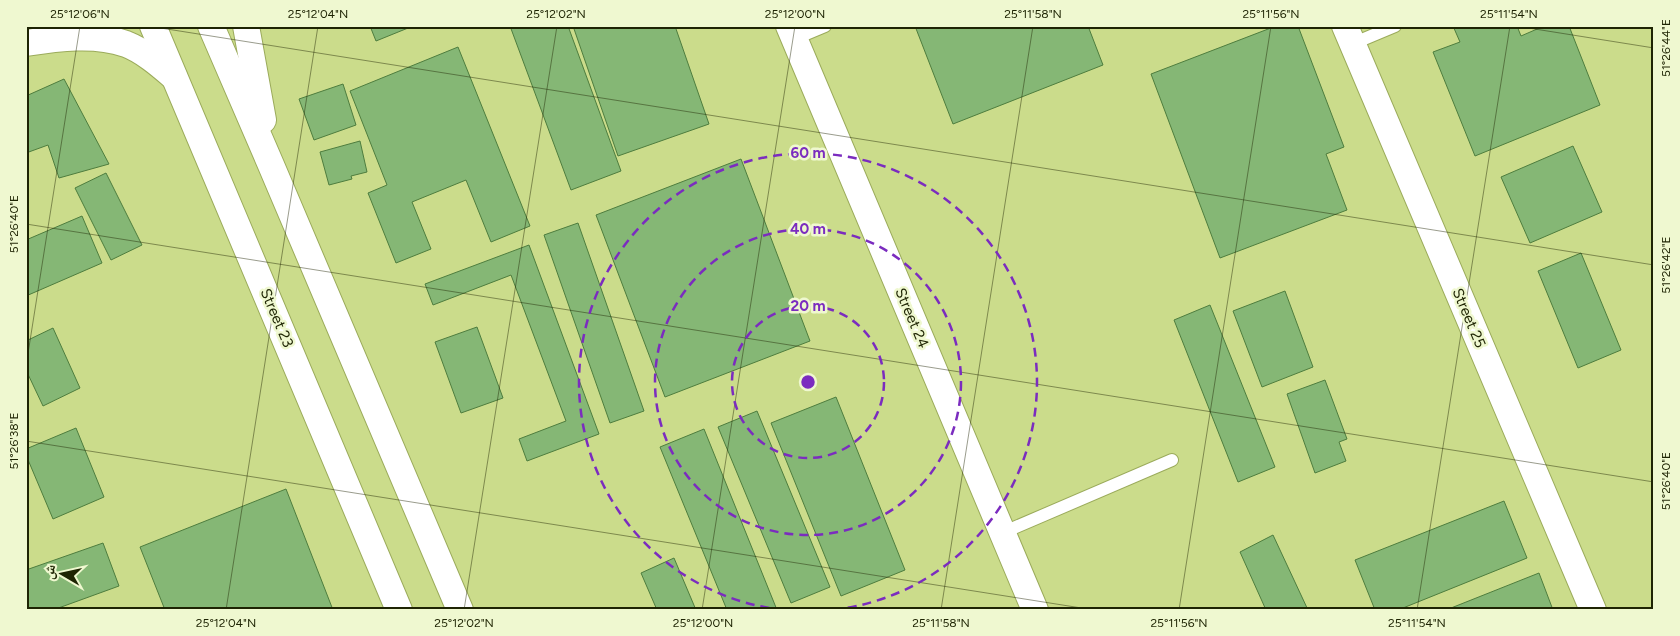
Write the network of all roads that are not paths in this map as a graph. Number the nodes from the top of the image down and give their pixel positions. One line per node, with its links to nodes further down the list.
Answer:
1 (153, 26): 9 (street, Street 23)
2 (211, 26): 10 (street)
3 (246, 26): 10 (street)
4 (825, 26): 6 (lane)
5 (1395, 26): 7 (lane)
6 (791, 33): 12 (street, Street 24)
7 (1348, 35): 16 (street, Street 25)
8 (26, 43): 9 (street)
9 (176, 78): 13 (street, Street 23)
10 (272, 165): 14 (street)
11 (1172, 460): 12 (lane)
12 (1002, 533): 15 (street, Street 24)
13 (399, 610)
14 (460, 610)
15 (1034, 610)
16 (1593, 610)

